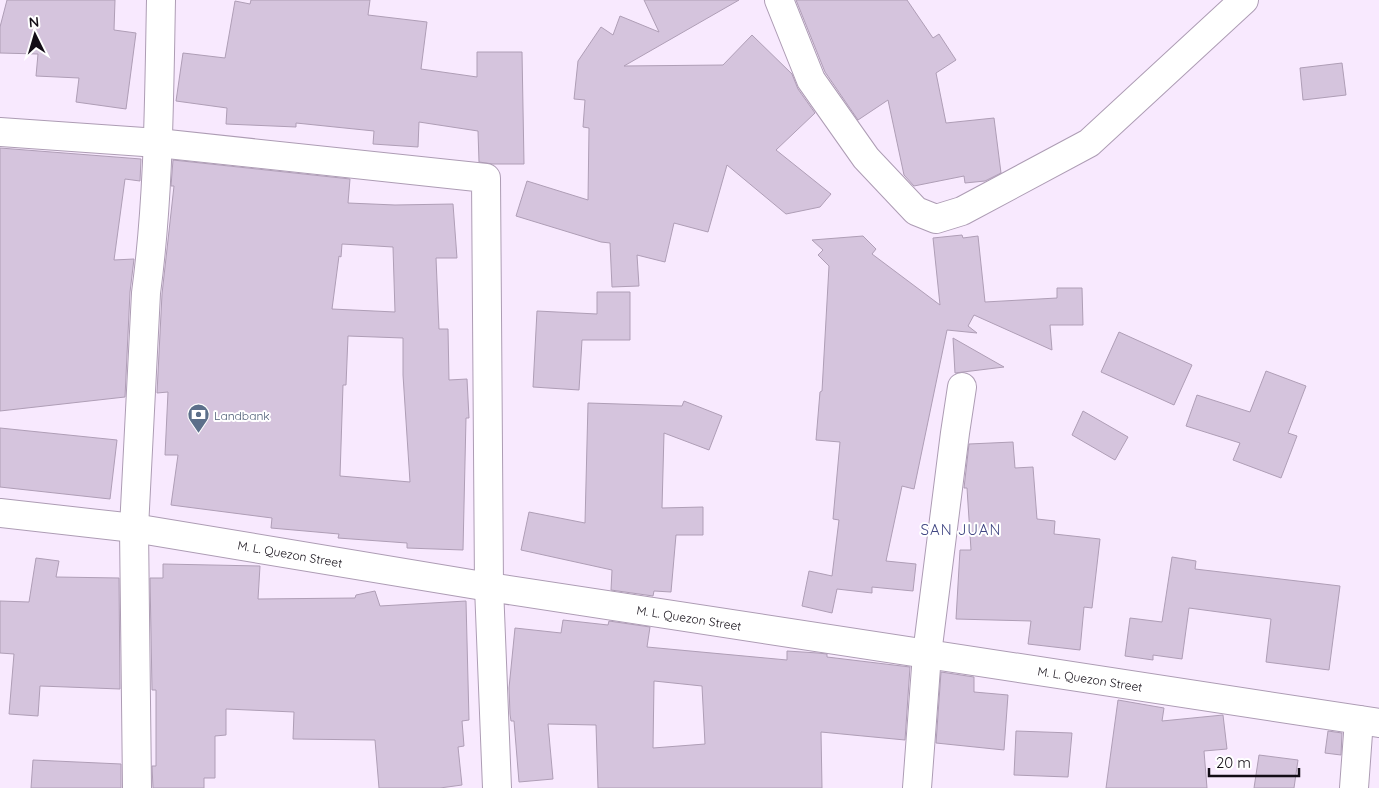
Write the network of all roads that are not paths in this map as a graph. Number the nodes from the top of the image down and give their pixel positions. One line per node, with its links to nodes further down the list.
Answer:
1 (162, 0): 5 (street)
2 (779, 0): 3 (street)
3 (1244, 0)
4 (0, 132): 5 (street)
5 (158, 143): 8 (street); 9 (street)
6 (962, 388): 10 (street)
7 (0, 513): 8 (street, M. L. Quezon Street)
8 (134, 528): 9 (street, M. L. Quezon Street); 12 (street)
9 (488, 588): 10 (street, M. L. Quezon Street); 13 (street)
10 (927, 654): 11 (street, M. L. Quezon Street); 14 (street)
11 (1369, 722): 15 (street)
12 (136, 788)
13 (496, 788)
14 (917, 788)
15 (1354, 788)

